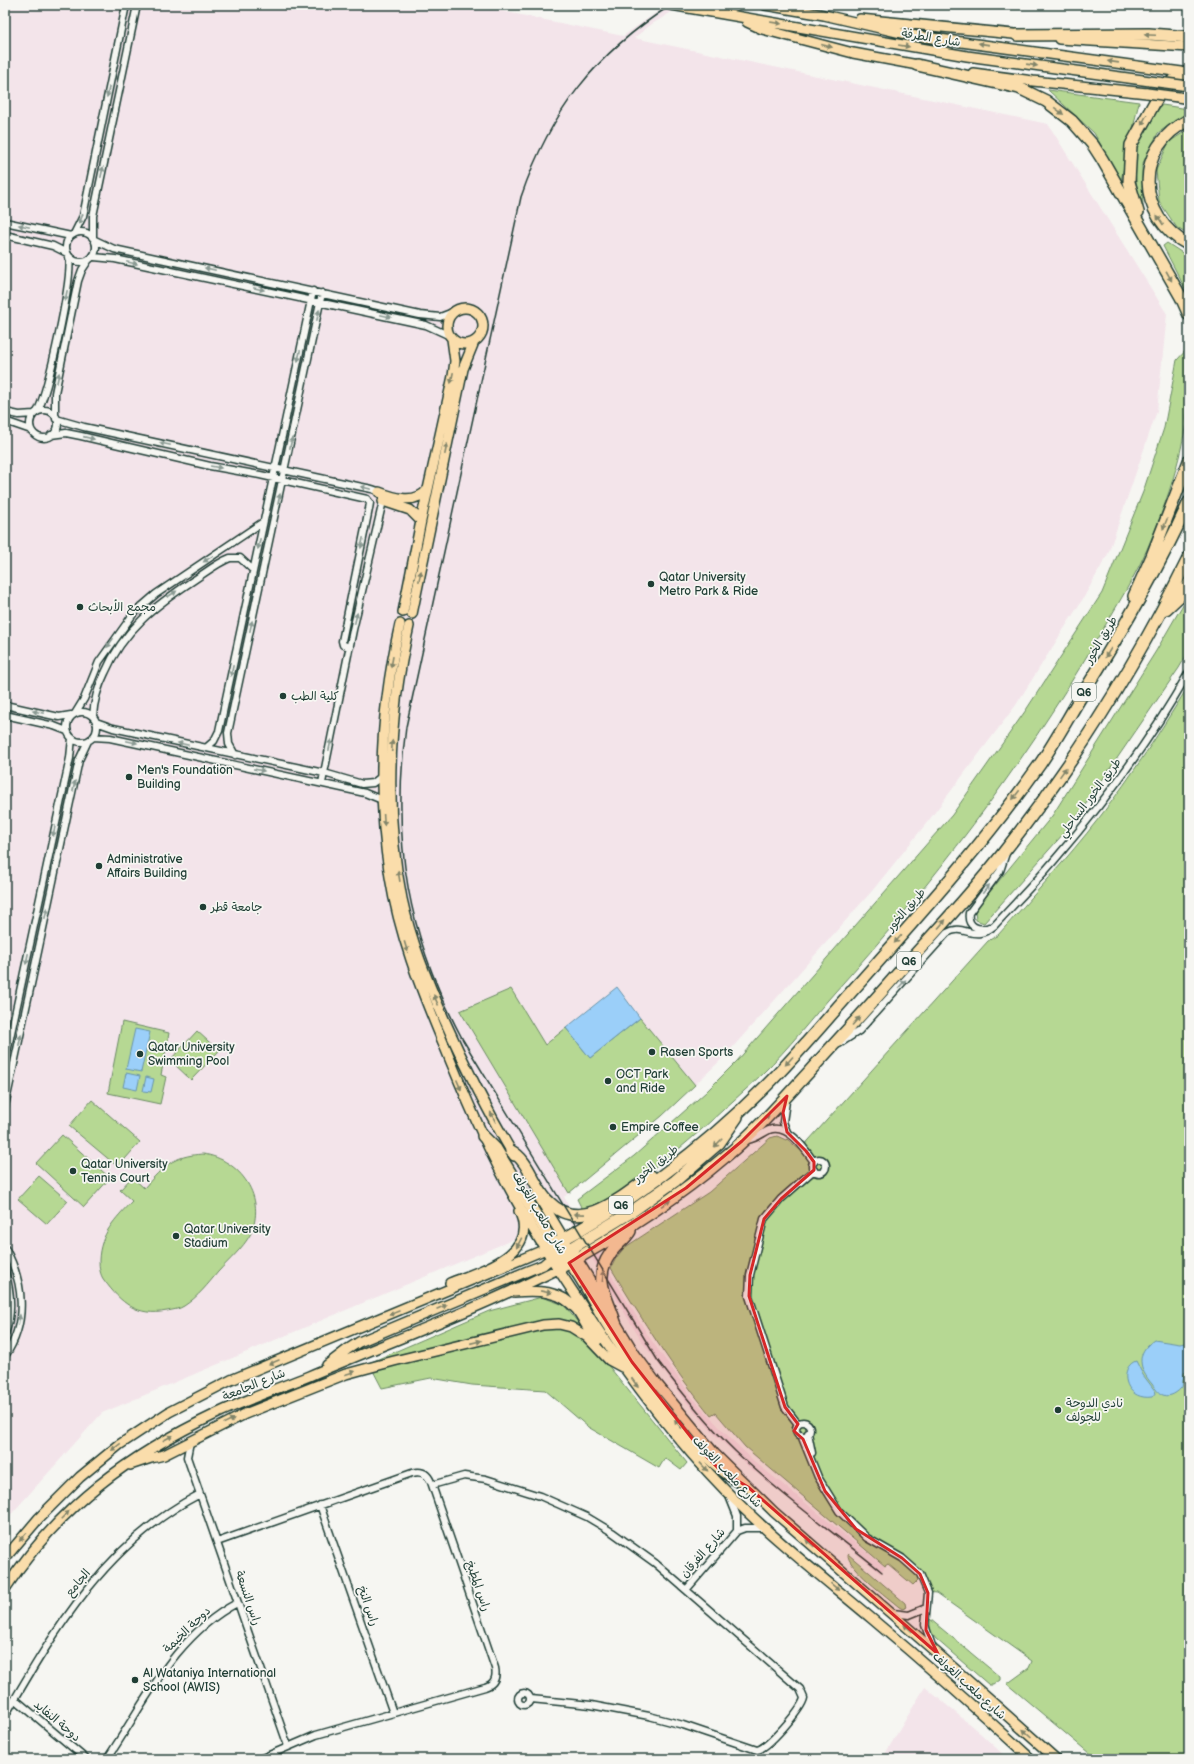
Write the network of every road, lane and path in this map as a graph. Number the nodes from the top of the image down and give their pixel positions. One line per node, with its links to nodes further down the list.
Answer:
1 (126, 5): 7 (street)
2 (137, 5): 8 (street)
3 (671, 5): 6 (main road, شارع الطرفة)
4 (765, 5): 5 (main road, شارع الطرفة)
5 (824, 15): 9 (main road); 15 (main road, شارع الطرفة, one-way to 5)
6 (737, 17): 14 (main road, one-way to 14); 16 (main road, شارع الطرفة, one-way to 16, bridge)
7 (123, 22): 8 (street); 11 (street)
8 (133, 24): 12 (street)
9 (1017, 35): 10 (highway, one-way to 9); 13 (main road)
10 (1189, 37)
11 (118, 42): 12 (street); 21 (street, one-way to 21)
12 (129, 44): 22 (street, one-way to 12)
13 (1189, 47)
14 (917, 65): 17 (main road, bridge); 23 (highway, one-way to 23)
15 (1189, 74): 23 (highway, one-way to 23)
16 (1189, 86)
17 (1189, 100)
18 (1189, 120): 24 (highway, one-way to 18)
19 (5, 222): 21 (street, one-way to 19)
20 (5, 235): 25 (street)
21 (73, 235): 22 (street); 25 (street)
22 (94, 239): 26 (street); 27 (street, one-way to 22)
23 (1150, 242): 33 (highway, one-way to 33)
24 (1189, 245)
25 (68, 255): 26 (street); 38 (street, one-way to 38)
26 (91, 259): 29 (street, one-way to 29); 39 (street, one-way to 26)
27 (313, 291): 28 (street); 29 (street)
28 (322, 293): 30 (street); 32 (street)
29 (311, 300): 30 (street); 44 (street, one-way to 44)
30 (320, 302): 34 (street, one-way to 34); 45 (street, one-way to 30)
31 (453, 312): 32 (street); 35 (main road); 36 (main road)
32 (412, 313): 34 (street)
33 (1189, 315)
34 (410, 321): 35 (street)
35 (451, 337): 36 (main road); 50 (main road, one-way to 50)
36 (474, 342): 54 (main road, one-way to 36)
37 (5, 412): 38 (street)
38 (36, 413): 39 (street); 41 (street)
39 (56, 418): 42 (street); 44 (street, one-way to 39)
40 (5, 421): 41 (street)
41 (31, 430): 42 (street)
42 (51, 436): 47 (street, one-way to 47)
43 (1189, 461): 60 (highway, one-way to 60)
44 (275, 467): 45 (street); 47 (street)
45 (286, 469): 46 (street); 48 (street)
46 (320, 477): 49 (street); 51 (street, one-way to 46)
47 (273, 478): 48 (street); 55 (street)
48 (284, 481): 49 (street); 71 (street, one-way to 48)
49 (318, 488): 61 (street, one-way to 61)
50 (428, 489): 51 (main road); 54 (main road)
51 (379, 492): 52 (street)
52 (383, 501): 54 (main road); 61 (street, one-way to 52)
53 (1189, 502): 60 (highway, طريق الخور / Q6)
54 (421, 521)
55 (263, 522): 57 (street, one-way to 57); 65 (street, one-way to 65)
56 (1189, 557): 59 (highway, طريق الخور / Q6)
57 (253, 570): 66 (street, one-way to 57); 70 (street, one-way to 70)
58 (1189, 583): 59 (highway)
59 (1159, 617): 76 (highway, طريق الخور / Q6, one-way to 59)
60 (1128, 620): 87 (highway, طريق الخور / Q6, one-way to 87)
61 (350, 647): 72 (street, one-way to 61)
62 (1189, 672): 79 (street, طريق الخور الساحلي)
63 (5, 705): 65 (street, one-way to 63)
64 (5, 714): 67 (street)
65 (74, 714): 66 (street); 67 (street)
66 (95, 719): 69 (street); 70 (street, one-way to 66)
67 (67, 731): 68 (street)
68 (72, 738): 69 (street); 77 (street, one-way to 77)
69 (91, 739): 74 (street, one-way to 74); 78 (street, one-way to 69)
70 (206, 748): 71 (street)
71 (235, 755): 72 (street)
72 (324, 773): 73 (street); 74 (street)
73 (382, 776): 75 (main road, شارع ملعب الغولف); 91 (main road, شارع ملعب الغولف, one-way to 73)
74 (322, 783): 75 (street)
75 (382, 800): 89 (main road, شارع ملعب الغولف, one-way to 89)
76 (1007, 849): 79 (street, one-way to 76); 82 (highway, طريق الخور / Q6, one-way to 76)
77 (41, 892): 78 (street); 80 (street, one-way to 80)
78 (50, 894): 81 (street, one-way to 78)
79 (994, 926): 82 (street, طريق الخور الساحلي, one-way to 79)
80 (16, 1007): 81 (street); 83 (street)
81 (26, 1009): 85 (street, one-way to 81)
82 (832, 1047): 84 (highway, طريق الخور / Q6)
83 (5, 1061)
84 (787, 1096): 88 (street); 90 (highway, طريق الخور / Q6, one-way to 84)
85 (6, 1098): 86 (street)
86 (5, 1106)
87 (739, 1111): 93 (highway, طريق الخور / Q6); 98 (highway, one-way to 98)
88 (787, 1132): 90 (street); 92 (street)
89 (483, 1136): 95 (main road, شارع ملعب الغولف); 98 (highway)
90 (743, 1141): 96 (highway, طريق الخور / Q6, one-way to 90)
91 (511, 1151): 93 (highway, one-way to 91); 98 (main road, شارع ملعب الغولف)
92 (814, 1162): 94 (street); 94 (street)
93 (675, 1168): 98 (highway, طريق الخور / Q6)
94 (814, 1170): 110 (street)
95 (505, 1182): 98 (main road, شارع ملعب الغولف); 102 (main road, one-way to 102)
96 (633, 1225): 98 (highway, طريق الخور / Q6); 103 (highway, one-way to 96)
97 (5, 1248): 106 (street, one-way to 97)
98 (561, 1253): 99 (highway, طريق الخور / Q6); 102 (main road, شارع الجامعة); 103 (main road, شارع ملعب الغولف); 108 (main road, one-way to 98); 119 (main road, one-way to 98)
99 (558, 1269): 101 (main road, شارع الجامعة); 105 (main road, شارع ملعب الغولف)
100 (5, 1271): 104 (street)
101 (507, 1292): 105 (main road, one-way to 105); 108 (main road, شارع الجامعة)
102 (430, 1298): 126 (main road, شارع الجامعة, one-way to 126)
103 (616, 1326): 119 (main road, شارع ملعب الغولف)
104 (5, 1334)
105 (612, 1351): 107 (main road, شارع ملعب الغولف)
106 (5, 1356)
107 (625, 1369): 113 (main road, one-way to 107); 120 (main road, شارع ملعب الغولف, one-way to 120)
108 (322, 1370): 109 (main road, شارع الجامعة)
109 (219, 1412): 113 (main road); 116 (main road, شارع الجامعة, one-way to 109)
110 (798, 1424): 111 (street); 112 (street)
111 (808, 1433): 112 (street); 117 (street)
112 (801, 1435): 117 (street)
113 (192, 1440): 114 (main road); 115 (street)
114 (172, 1451): 115 (street); 116 (main road)
115 (187, 1457): 121 (street, راس النسعة)
116 (122, 1466): 127 (main road, شارع الجامعة, one-way to 116)
117 (815, 1468): 130 (street)
118 (432, 1485): 122 (street, راس المطبخ); 128 (street); 135 (street, راس المطبخ)
119 (748, 1487): 131 (main road, شارع ملعب الغولف, one-way to 119)
120 (728, 1493): 123 (main road, شارع ملعب الغولف); 124 (street, شارع الفرقان)
121 (200, 1494): 125 (street, راس النسعة); 133 (street, الجامع)
122 (320, 1505): 125 (street, راس المطبخ); 135 (street, راس النخ)
123 (766, 1528): 124 (street, شارع الفرقان); 141 (main road, شارع ملعب الغولف, one-way to 141)
124 (737, 1531): 128 (street, شارع الفرقان)
125 (217, 1542): 129 (street, راس النسعة)
126 (5, 1558)
127 (5, 1589)
128 (686, 1590): 134 (street)
129 (237, 1603): 137 (street, راس النسعة); 139 (street, دوحة الخيمة)
130 (926, 1608): 131 (street); 132 (street)
131 (890, 1613): 132 (main road, شارع ملعب الغولف, one-way to 131)
132 (938, 1654): 142 (main road, شارع ملعب الغولف, one-way to 132)
133 (15, 1699): 136 (street, الجامع); 138 (street, دوحة النفايد)
134 (531, 1699)
135 (393, 1713): 137 (street, راس المطبخ)
136 (5, 1716)
137 (288, 1746): 140 (street, راس المطبخ)
138 (86, 1759)
139 (107, 1759)
140 (260, 1759)
141 (1031, 1759)
142 (1056, 1759)

